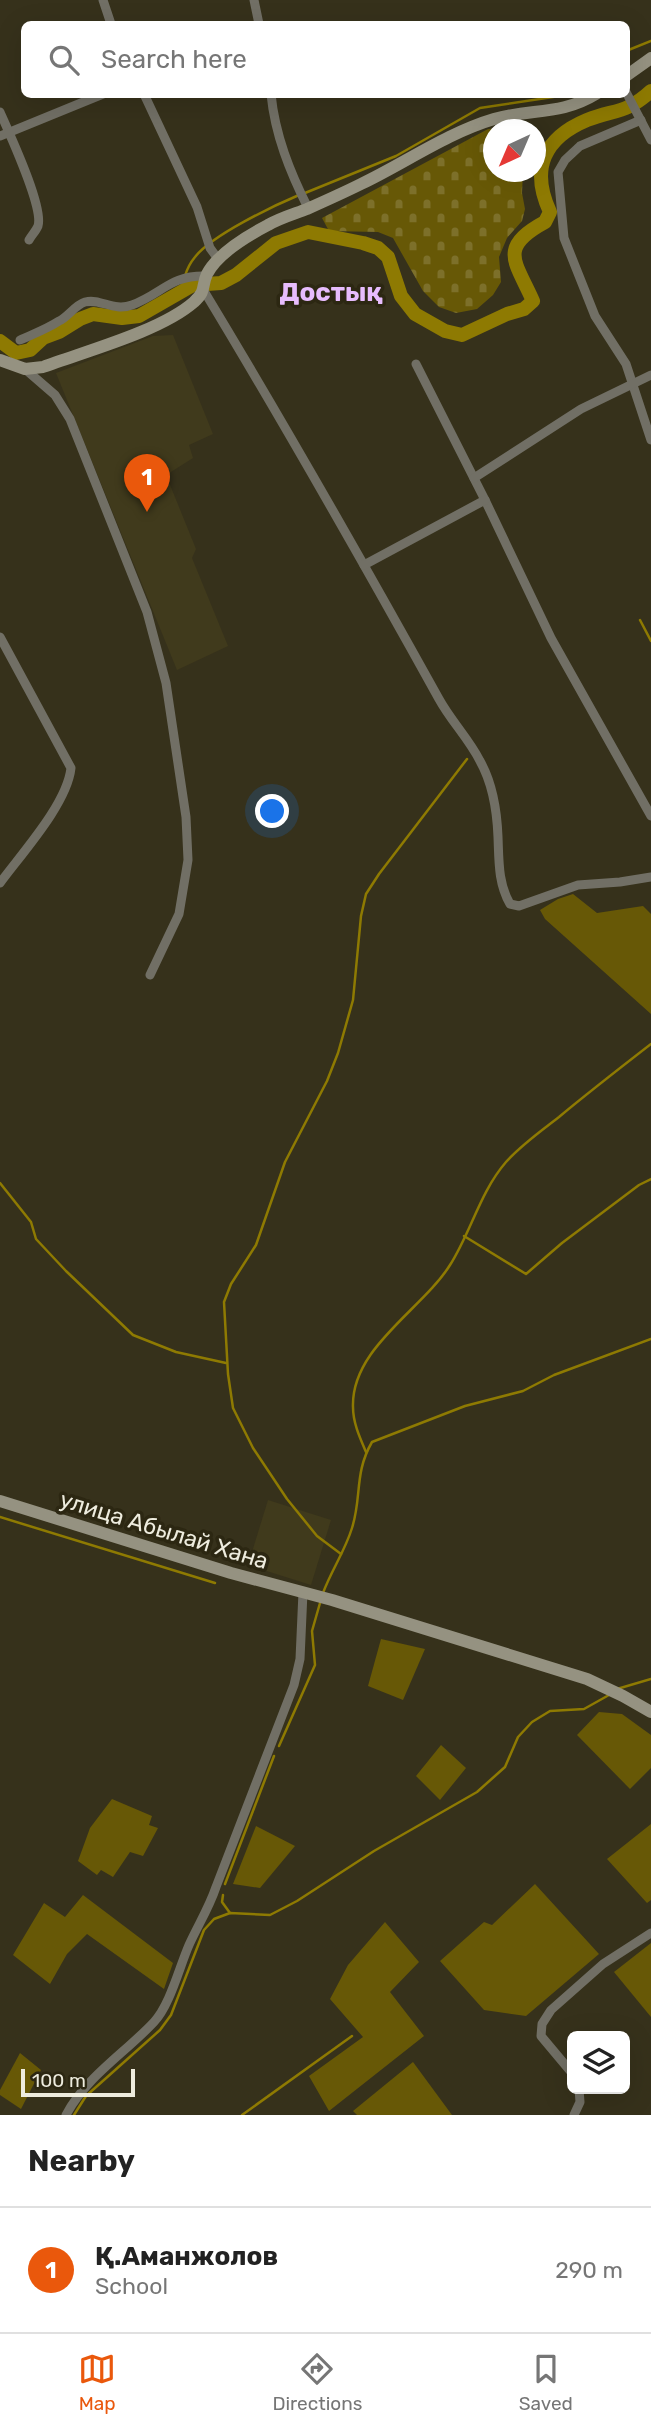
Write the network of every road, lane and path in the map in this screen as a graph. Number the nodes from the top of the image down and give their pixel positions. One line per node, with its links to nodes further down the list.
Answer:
1 (103, 0): 3 (street)
2 (254, 0): 4 (street)
3 (110, 21)
4 (258, 21)
5 (651, 58): 6 (main road)
6 (630, 73)
7 (93, 98): 14 (street)
8 (146, 98): 18 (street)
9 (272, 98): 16 (street)
10 (590, 98): 16 (main road)
11 (630, 98): 13 (street)
12 (0, 112): 14 (street)
13 (641, 120): 15 (street); 26 (street)
14 (4, 134): 17 (street)
15 (651, 140)
16 (308, 208): 18 (main road)
17 (29, 240)
18 (218, 258): 19 (main road)
19 (206, 276): 20 (main road); 21 (street)
20 (204, 291): 24 (main road); 30 (street)
21 (20, 340)
22 (0, 360): 24 (main road)
23 (416, 364): 28 (street)
24 (25, 369): 35 (street)
25 (651, 375): 26 (street)
26 (634, 384): 27 (street); 28 (street)
27 (651, 440)
28 (474, 478): 29 (street)
29 (485, 500): 30 (street); 32 (street)
30 (364, 565): 33 (street)
31 (0, 637): 34 (street)
32 (651, 816)
33 (651, 877)
34 (0, 883)
35 (150, 975)
36 (0, 1501): 37 (main road, улица Абылай Хана)
37 (303, 1592): 38 (main road, улица Абылай Хана); 42 (street)
38 (651, 1712)
39 (651, 1933): 40 (street)
40 (567, 2067)
41 (579, 2094): 43 (street)
42 (66, 2115)
43 (574, 2115)

